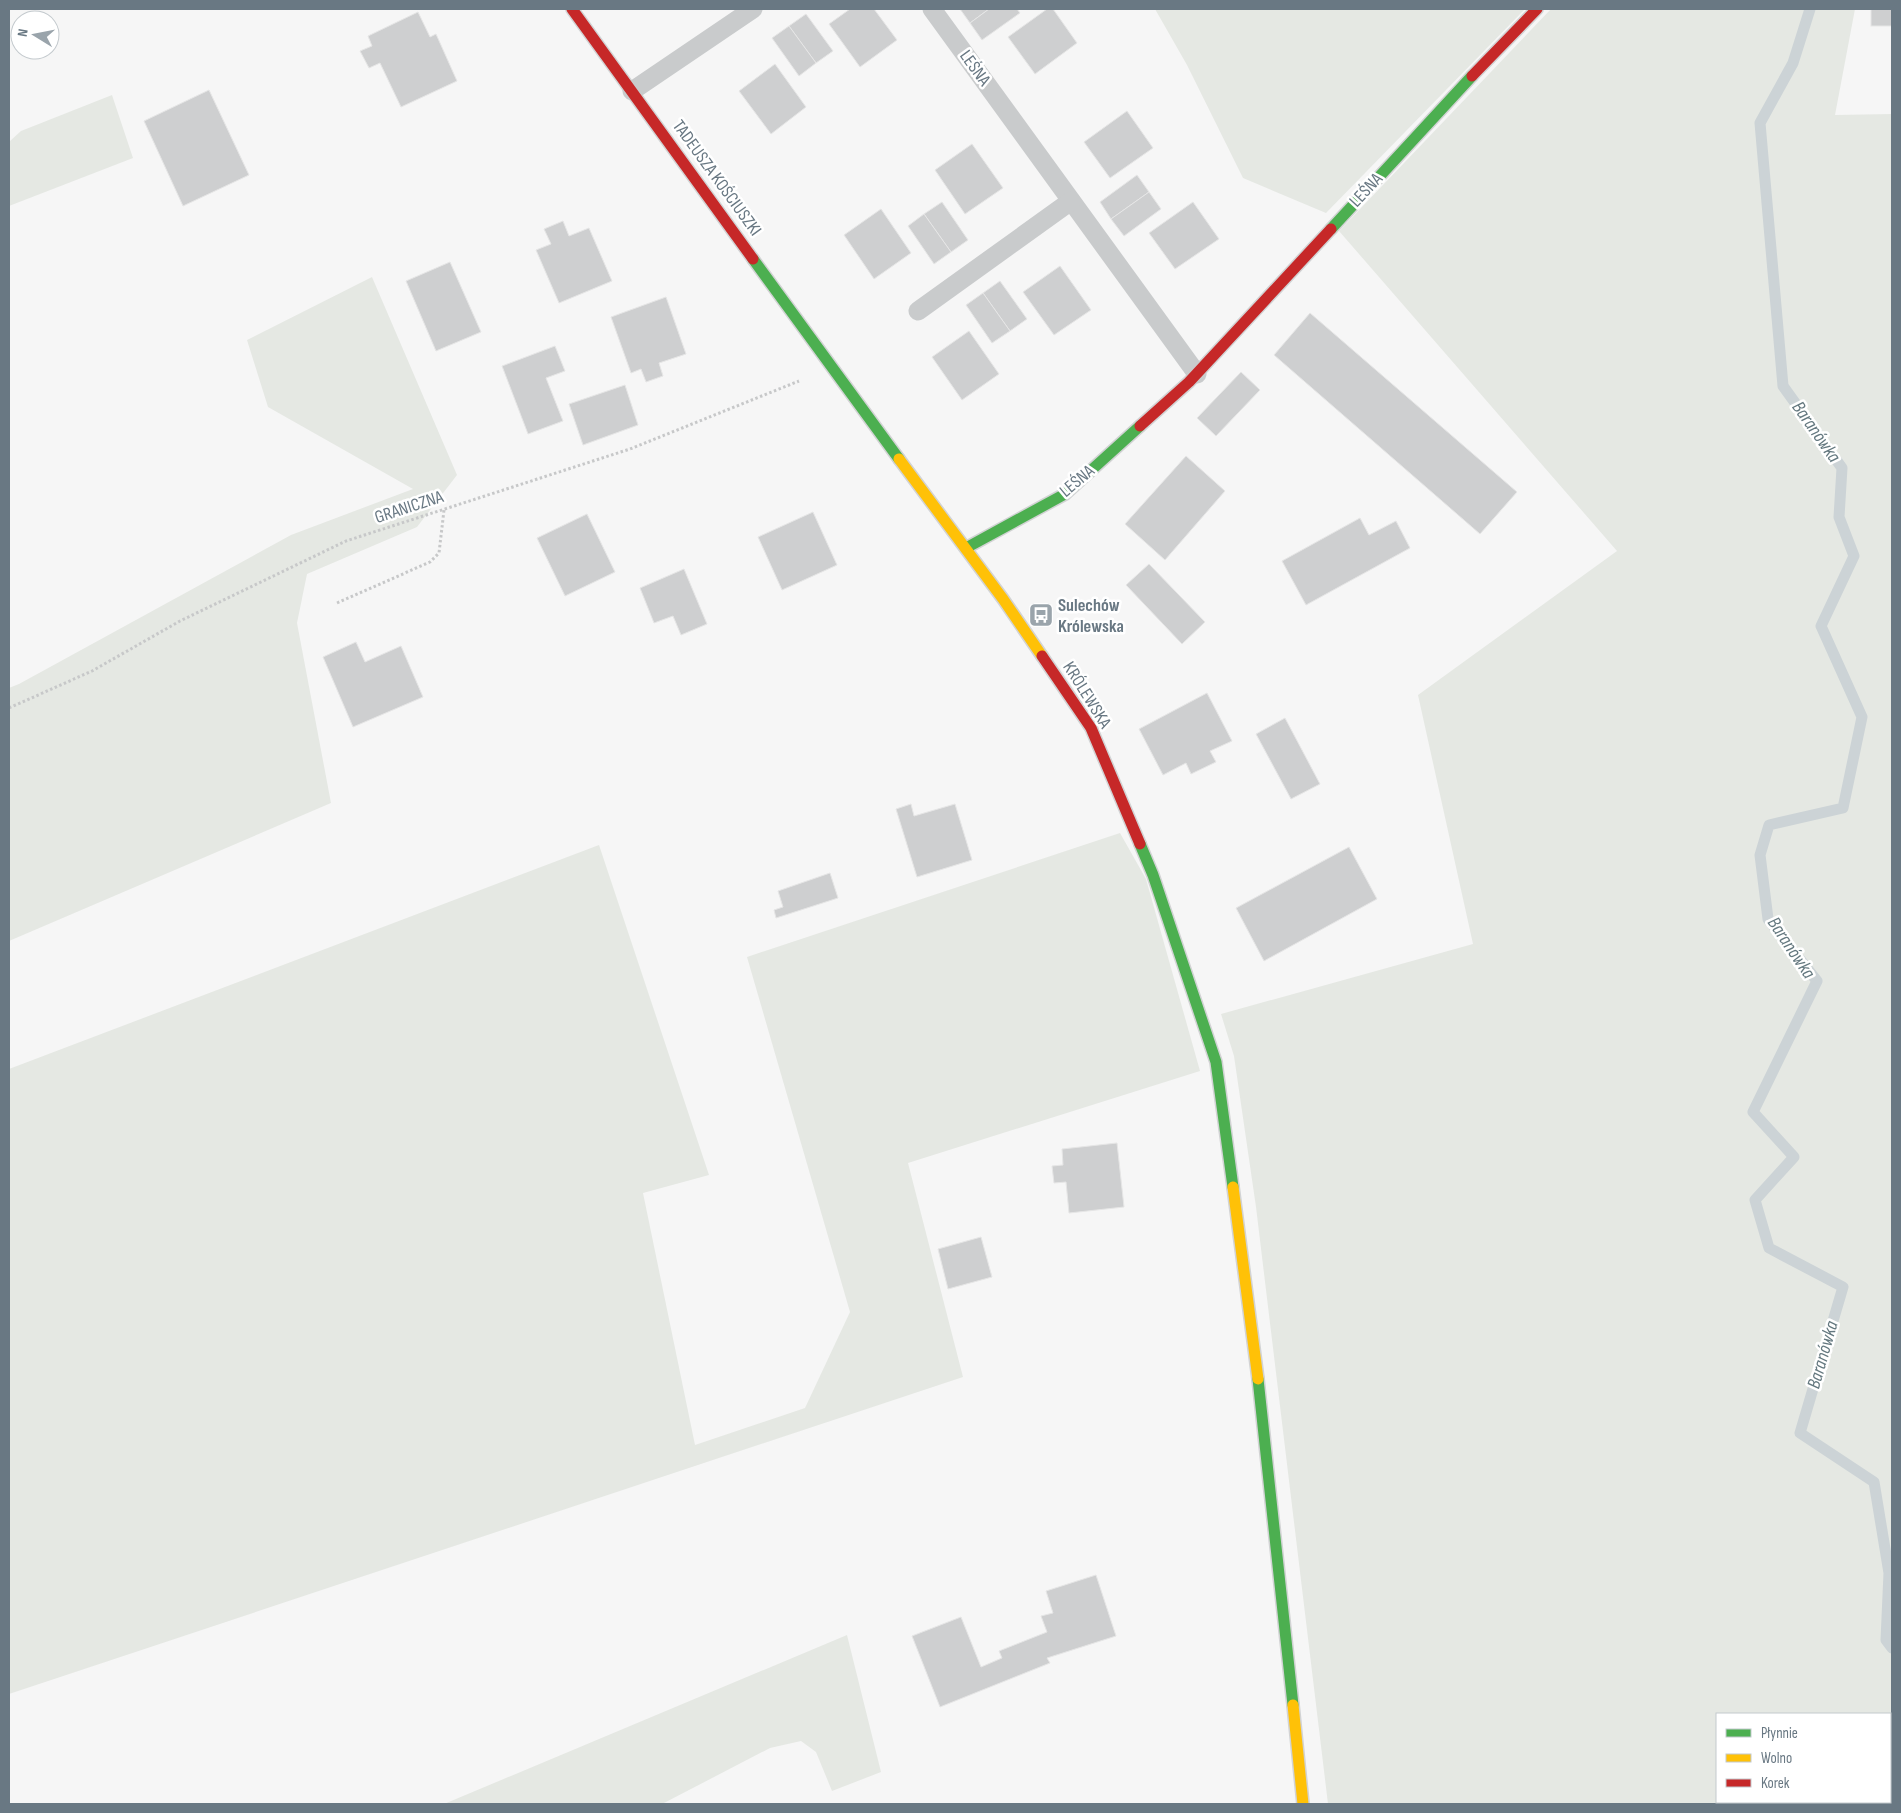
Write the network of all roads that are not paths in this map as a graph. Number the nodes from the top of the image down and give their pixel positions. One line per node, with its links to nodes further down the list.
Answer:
1 (572, 9): 5 (street, TADEUSZA KOŚCIUSZKI)
2 (753, 9): 5 (lane)
3 (932, 9): 6 (lane, LEŚNA)
4 (1537, 9): 9 (street, LEŚNA)
5 (632, 91): 8 (street, TADEUSZA KOŚCIUSZKI)
6 (1071, 201): 7 (lane); 9 (lane, LEŚNA)
7 (918, 311)
8 (832, 367): 10 (street, KRÓLEWSKA)
9 (1197, 374): 10 (street, LEŚNA)
10 (966, 548): 11 (street, KRÓLEWSKA)
11 (1303, 1804)

